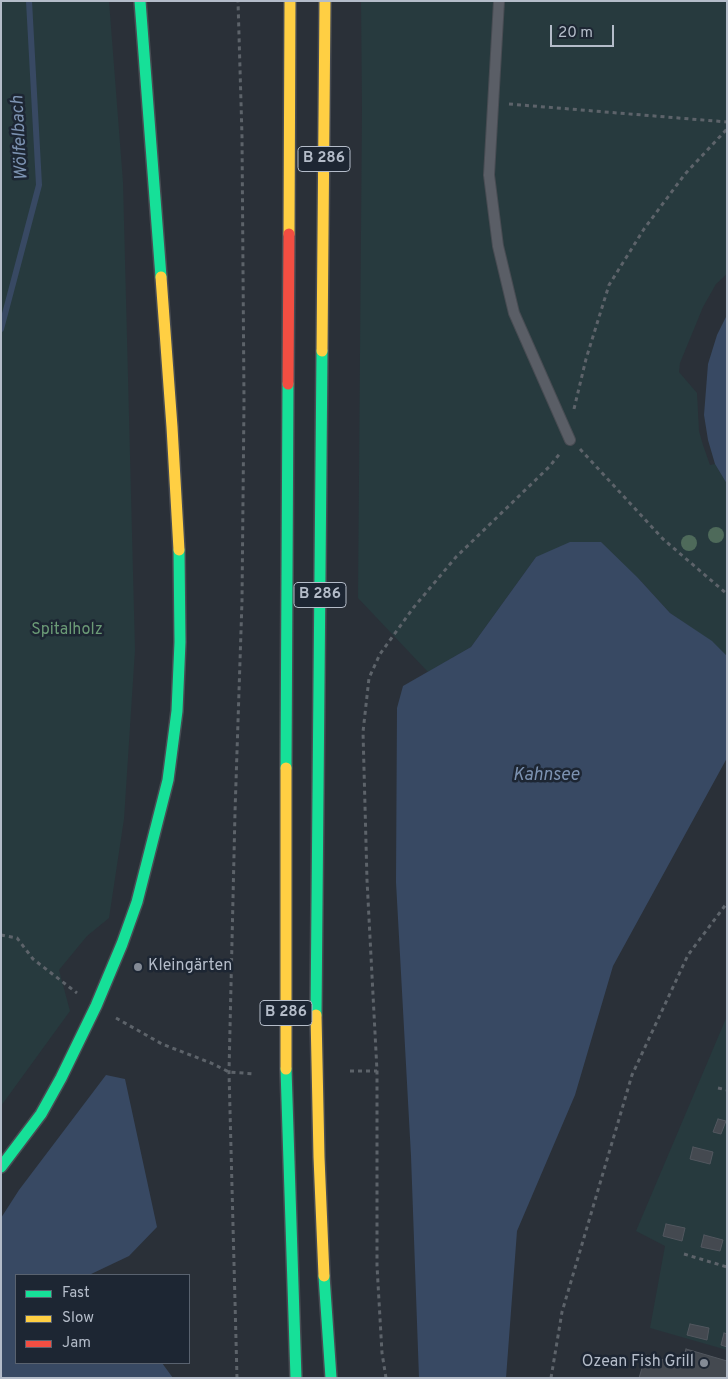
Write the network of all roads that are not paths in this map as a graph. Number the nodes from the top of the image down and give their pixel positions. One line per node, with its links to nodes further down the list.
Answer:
1 (140, 1): 6 (main road)
2 (290, 1): 8 (main road, B 286)
3 (325, 1): 7 (main road, B 286)
4 (500, 1): 5 (lane)
5 (570, 440)
6 (1, 1167)
7 (327, 1328): 9 (main road, B 286); 10 (main road)
8 (296, 1378)
9 (331, 1378)
10 (336, 1378)

